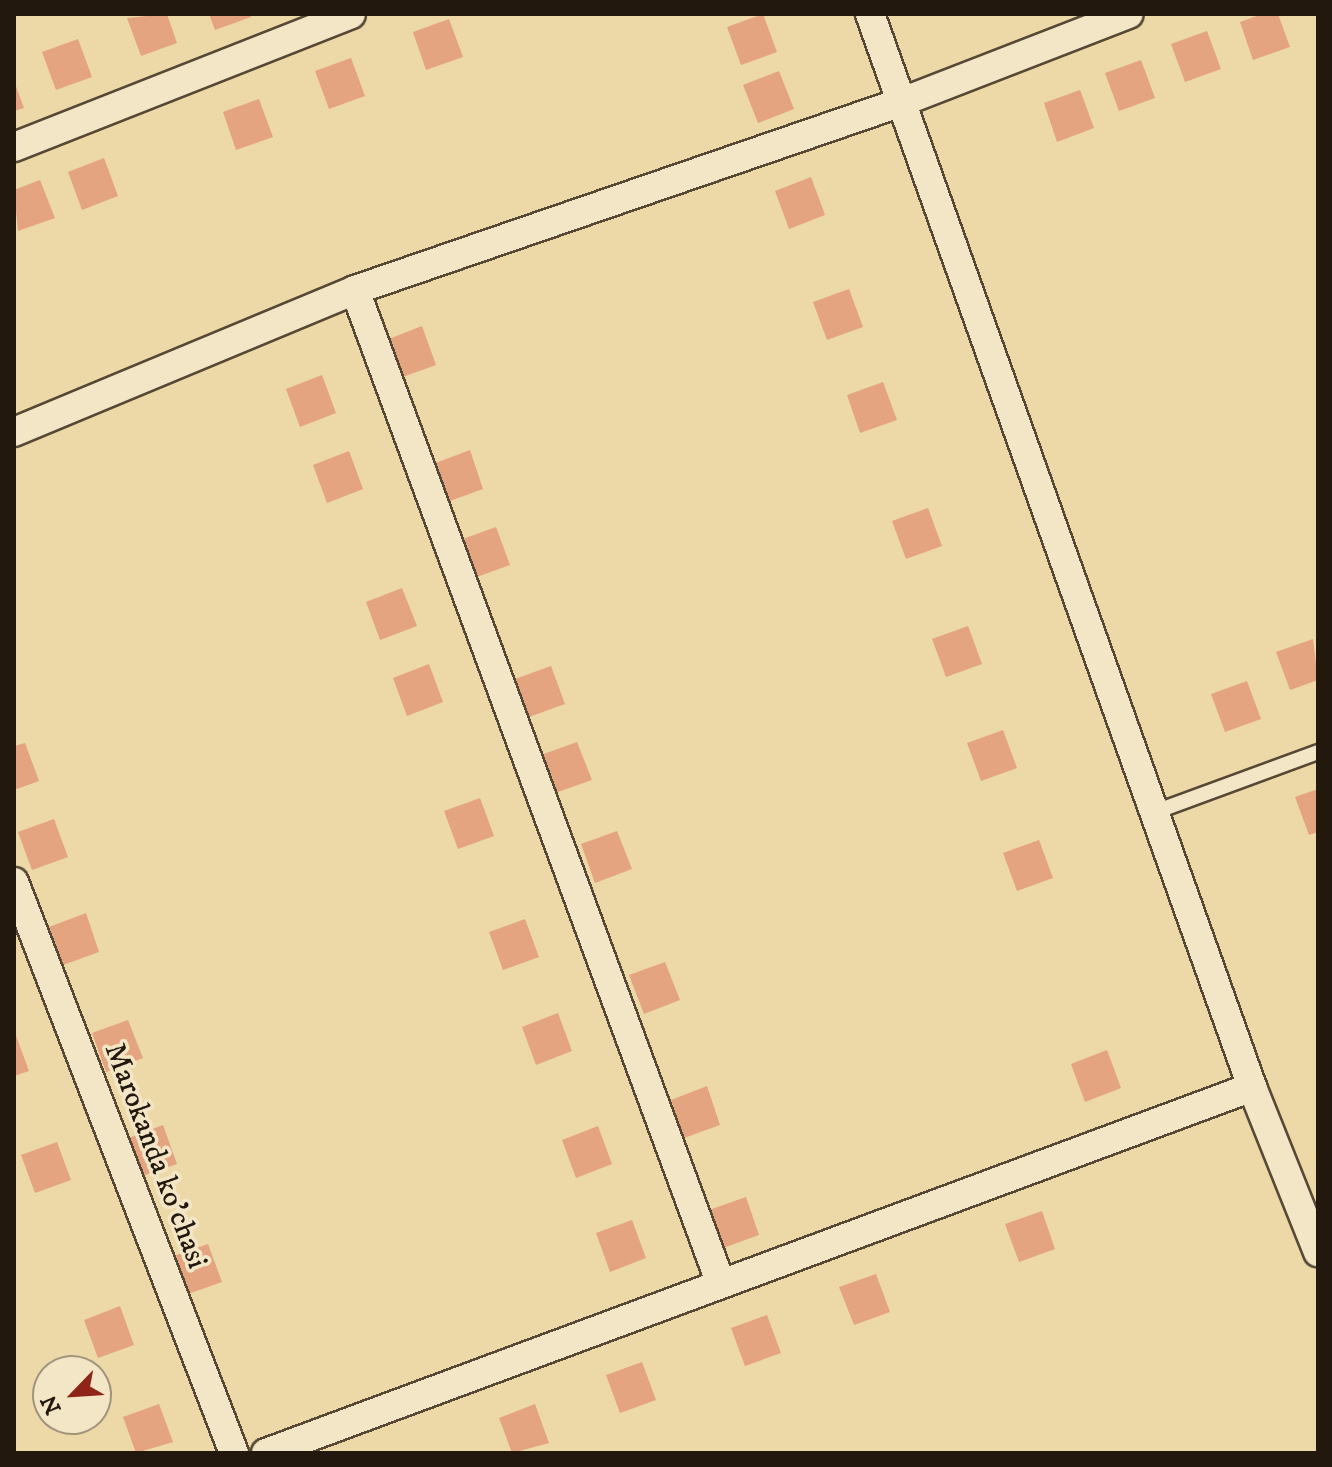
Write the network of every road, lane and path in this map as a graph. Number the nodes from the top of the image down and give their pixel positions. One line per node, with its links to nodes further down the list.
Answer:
1 (351, 14): 5 (street)
2 (870, 14): 4 (street)
3 (1129, 14): 4 (street)
4 (902, 102): 6 (street); 9 (street)
5 (14, 147)
6 (355, 290): 7 (street); 13 (street)
7 (14, 432)
8 (1318, 752): 9 (lane)
9 (1155, 812): 11 (street)
10 (14, 882): 14 (street, Marokanda ko'chasi)
11 (1252, 1087): 12 (street); 13 (street)
12 (1318, 1252)
13 (721, 1284): 15 (street)
14 (234, 1453)
15 (266, 1453)

